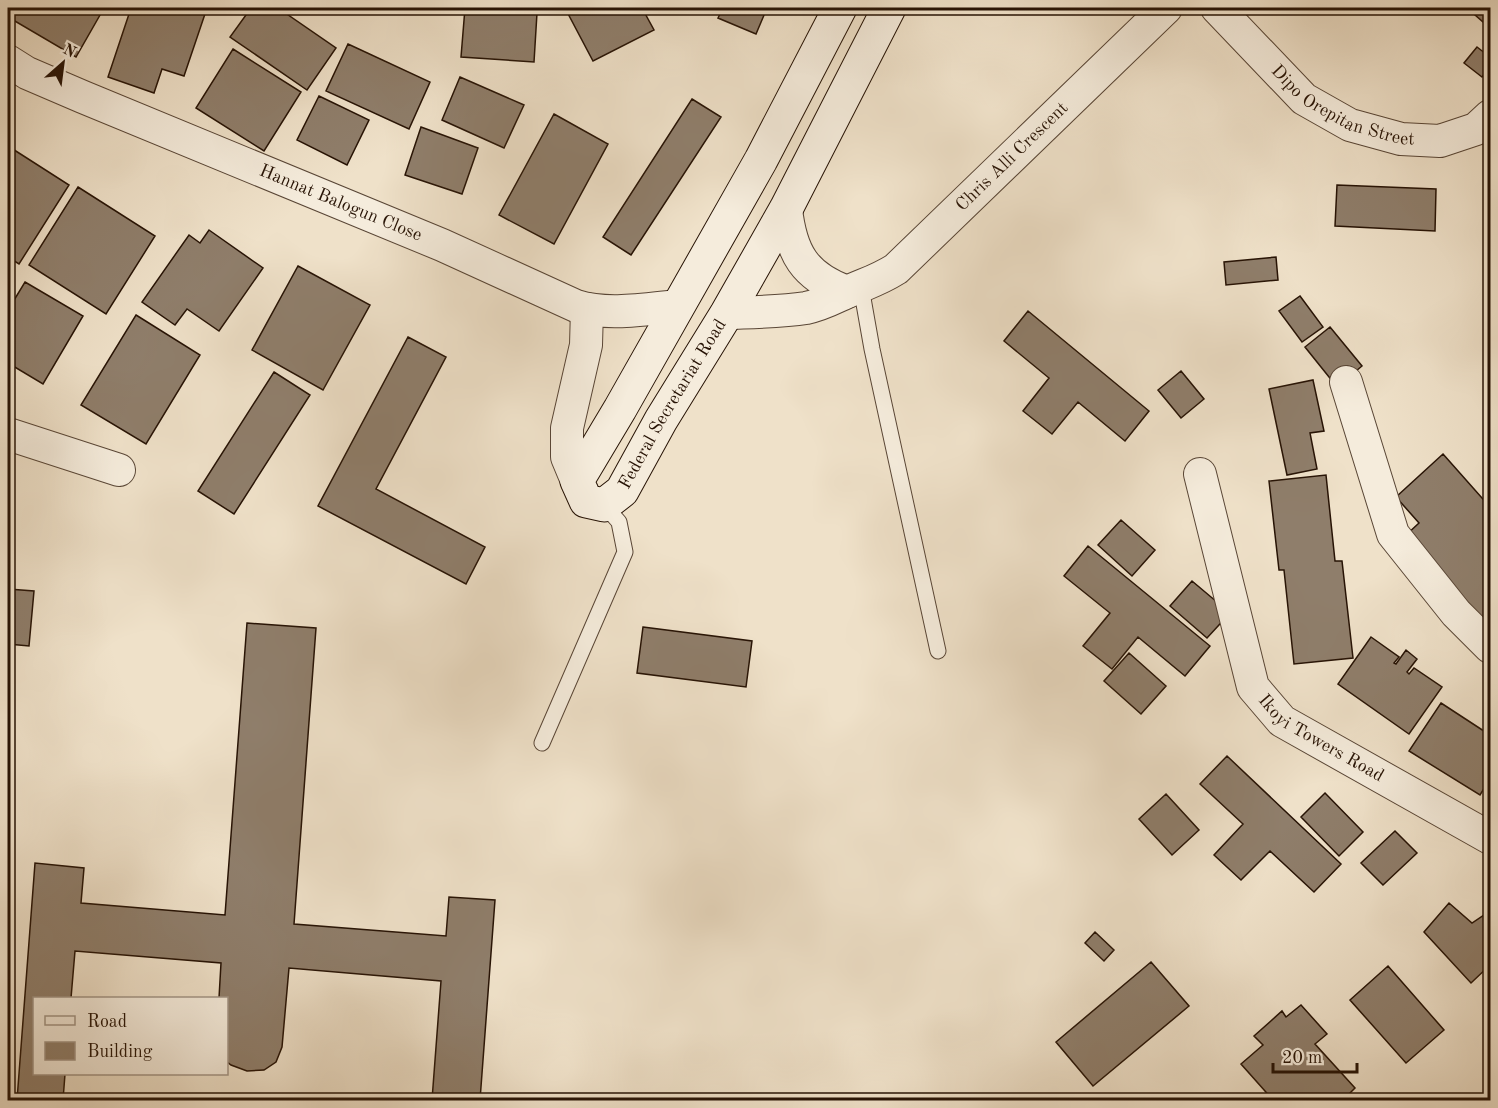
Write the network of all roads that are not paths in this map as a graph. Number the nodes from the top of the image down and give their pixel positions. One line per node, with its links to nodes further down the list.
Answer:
1 (840, 8): 9 (main road)
2 (889, 8): 7 (main road, Federal Secretariat Road)
3 (1166, 8): 8 (street, Chris Alli Crescent)
4 (1217, 8): 6 (street, Dipo Orepitan Street)
5 (8, 61): 10 (street, Hannat Balogun Close)
6 (1491, 116)
7 (786, 209): 8 (street); 11 (main road, Federal Secretariat Road)
8 (854, 290): 11 (street, Chris Alli Crescent); 19 (lane)
9 (678, 306): 10 (street, Hannat Balogun Close); 16 (main road)
10 (587, 309): 16 (street)
11 (727, 313): 17 (main road, Federal Secretariat Road)
12 (1346, 382): 18 (street)
13 (8, 434): 14 (street)
14 (118, 470)
15 (1200, 474): 21 (street, Ikoyi Towers Road)
16 (577, 481): 17 (main road, Federal Secretariat Road)
17 (604, 505): 20 (lane)
18 (1491, 647)
19 (938, 651)
20 (542, 743)
21 (1491, 838)

